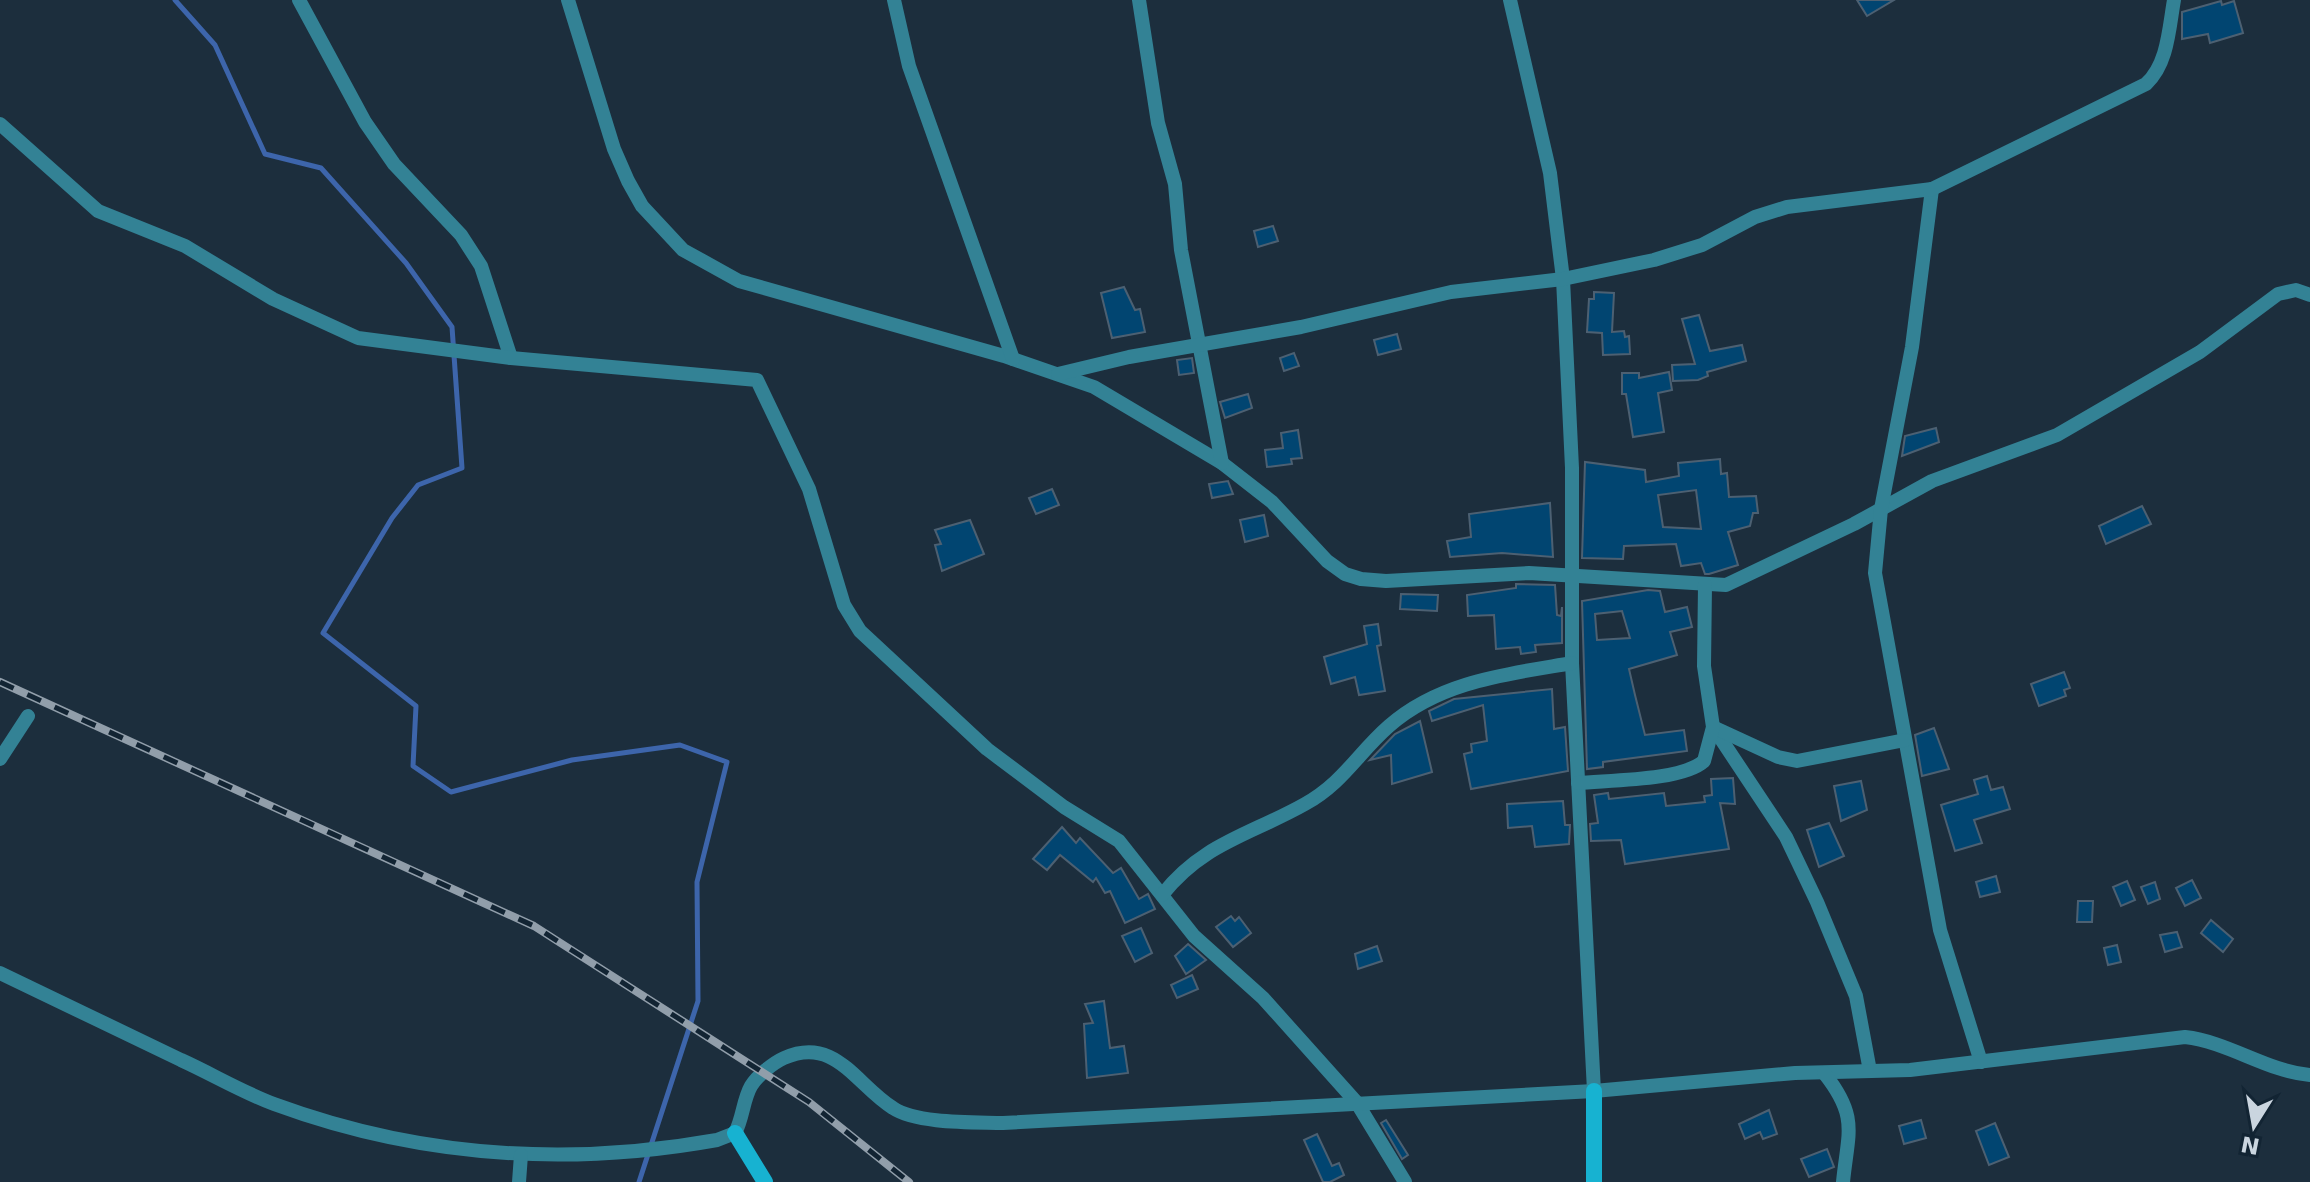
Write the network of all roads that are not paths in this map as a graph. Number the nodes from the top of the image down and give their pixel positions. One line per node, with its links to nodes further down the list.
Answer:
1 (299, 0): 12 (street)
2 (568, 0): 13 (street)
3 (894, 0): 13 (street)
4 (1139, 0): 11 (street)
5 (1510, 0): 9 (street)
6 (2174, 0): 8 (street)
7 (0, 124): 12 (street)
8 (1932, 189): 9 (street); 16 (street)
9 (1563, 279): 11 (street); 17 (street)
10 (2310, 295): 16 (street)
11 (1200, 344): 14 (street); 15 (street)
12 (511, 358): 25 (street)
13 (1013, 359): 14 (street)
14 (1058, 374): 15 (street)
15 (1222, 463): 17 (street)
16 (1881, 509): 18 (street); 22 (street)
17 (1570, 576): 18 (street); 19 (street)
18 (1705, 585): 21 (street)
19 (1572, 663): 24 (street); 25 (street)
20 (28, 716): 23 (street)
21 (1713, 727): 22 (street); 24 (street); 28 (street)
22 (1905, 740): 27 (street)
23 (0, 759)
24 (1578, 783): 31 (street)
25 (1162, 895): 32 (street)
26 (0, 973): 34 (street)
27 (1981, 1062): 28 (street); 30 (street)
28 (1870, 1071): 29 (street)
29 (1824, 1073): 31 (street); 39 (street)
30 (2310, 1075)
31 (1594, 1091): 32 (street); 38 (street)
32 (1357, 1103): 33 (street); 37 (street)
33 (735, 1133): 34 (street); 36 (street)
34 (521, 1155): 35 (street)
35 (519, 1182)
36 (765, 1182)
37 (1405, 1182)
38 (1594, 1182)
39 (1843, 1182)

